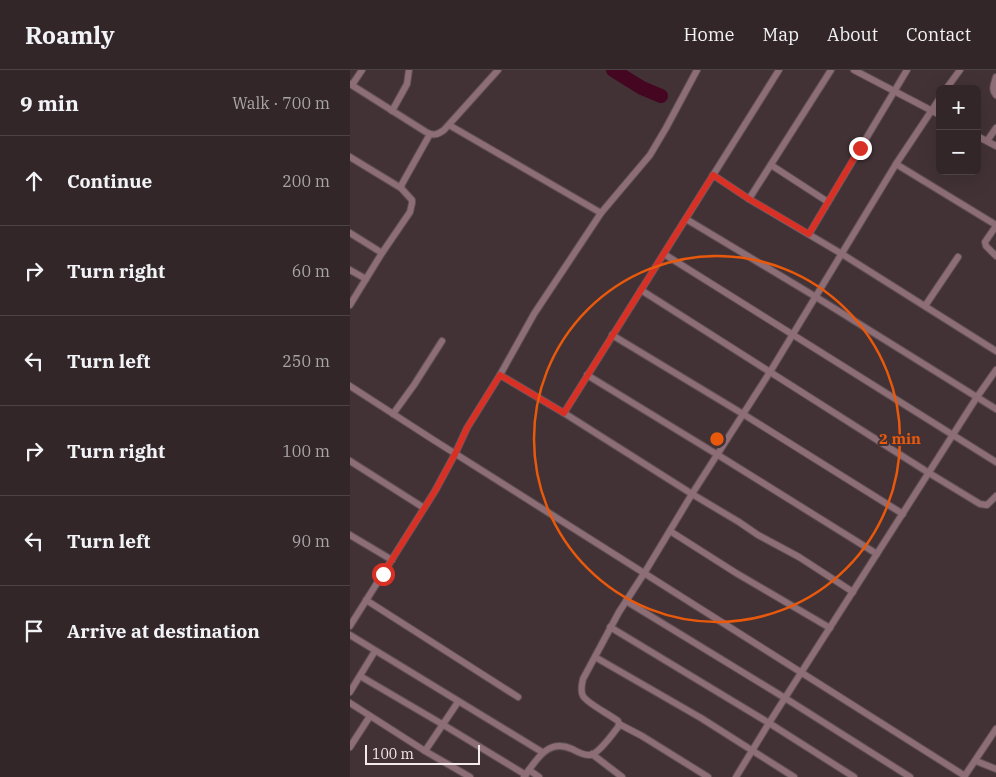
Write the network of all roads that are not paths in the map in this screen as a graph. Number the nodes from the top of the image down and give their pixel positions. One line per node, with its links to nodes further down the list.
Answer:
1 (362, 70): 11 (street)
2 (409, 70): 17 (street)
3 (498, 70): 19 (street)
4 (697, 70): 32 (street)
5 (779, 70): 28 (street)
6 (831, 70): 27 (street)
7 (907, 70): 13 (street)
8 (960, 70): 12 (street)
9 (857, 71): 13 (street)
10 (996, 77): 14 (street)
11 (351, 84): 17 (street)
12 (949, 85)
13 (894, 91): 16 (street); 31 (street)
14 (996, 96)
15 (936, 103): 16 (street)
16 (931, 110): 18 (street); 26 (street)
17 (392, 111): 21 (street)
18 (936, 113)
19 (449, 125): 21 (street); 32 (street)
20 (996, 128): 23 (street)
21 (430, 134): 29 (street)
22 (981, 138): 23 (street)
23 (987, 140): 24 (street)
24 (996, 146)
25 (350, 156): 29 (street)
26 (896, 164): 34 (street); 39 (street)
27 (771, 165): 30 (street); 31 (street)
28 (713, 175): 30 (street); 33 (street)
29 (402, 188): 37 (street)
30 (749, 199): 36 (street)
31 (828, 202): 36 (street)
32 (601, 213): 54 (street)
33 (686, 219): 38 (street); 45 (street)
34 (996, 226): 40 (street)
35 (350, 233): 37 (street)
36 (809, 234): 39 (street)
37 (382, 253): 43 (street)
38 (664, 254): 44 (street); 48 (street)
39 (842, 254): 45 (street); 47 (street)
40 (996, 256)
41 (958, 257): 47 (street)
42 (350, 270): 43 (street)
43 (366, 279): 46 (street)
44 (640, 290): 49 (street); 53 (street)
45 (816, 297): 48 (street); 57 (street)
46 (350, 305)
47 (925, 306): 51 (street)
48 (793, 334): 53 (street); 62 (street)
49 (612, 335): 55 (street); 61 (street)
50 (442, 341): 60 (street)
51 (996, 351)
52 (996, 370): 57 (street)
53 (770, 372): 61 (street); 67 (street)
54 (500, 375): 59 (street); 63 (street)
55 (587, 375): 59 (street); 64 (street)
56 (350, 386): 60 (street)
57 (977, 397): 58 (street); 62 (street)
58 (996, 409)
59 (564, 413): 68 (street)
60 (393, 414): 63 (street)
61 (744, 414): 64 (street); 71 (street)
62 (953, 435): 66 (street); 67 (street)
63 (455, 454): 70 (street); 76 (street)
64 (718, 454): 68 (street); 74 (street)
65 (350, 461): 70 (street)
66 (996, 462)
67 (929, 473): 69 (street); 71 (street)
68 (692, 494): 72 (street); 77 (street)
69 (996, 496)
70 (424, 508): 75 (street)
71 (903, 514): 74 (street)
72 (670, 531): 76 (street); 84 (street)
73 (350, 535): 75 (street)
74 (877, 554): 77 (street)
75 (392, 560): 78 (street)
76 (645, 572): 79 (street); 88 (street)
77 (853, 592): 84 (street)
78 (366, 600): 81 (street); 91 (street)
79 (626, 601): 83 (street); 92 (street)
80 (350, 612): 81 (street)
81 (357, 616): 82 (street)
82 (350, 626)
83 (610, 627): 87 (street); 96 (street)
84 (830, 628): 88 (street)
85 (350, 635): 86 (street)
86 (375, 651): 89 (street); 93 (street)
87 (595, 657): 98 (street); 102 (street)
88 (802, 672): 92 (street); 109 (street)
89 (360, 676): 90 (street); 97 (street)
90 (350, 692)
91 (518, 697)
92 (785, 698): 96 (street); 118 (street)
93 (458, 702): 97 (street); 103 (street)
94 (350, 703): 95 (street)
95 (370, 716): 100 (street); 101 (street)
96 (768, 723): 102 (street); 117 (street)
97 (442, 724): 101 (street); 108 (street)
98 (619, 724): 104 (street); 114 (street)
99 (996, 729): 105 (street)
100 (350, 747)
101 (425, 751): 107 (street)
102 (752, 751): 115 (street); 116 (street)
103 (542, 752): 104 (street); 108 (street)
104 (592, 754): 113 (street)
105 (976, 761): 106 (street); 109 (street)
106 (996, 769)
107 (461, 772): 110 (street); 111 (street)
108 (526, 774): 112 (street)
109 (965, 776)
110 (454, 777)
111 (470, 777)
112 (539, 777)
113 (622, 777)
114 (708, 777)
115 (736, 777)
116 (794, 777)
117 (854, 777)
118 (910, 777)

